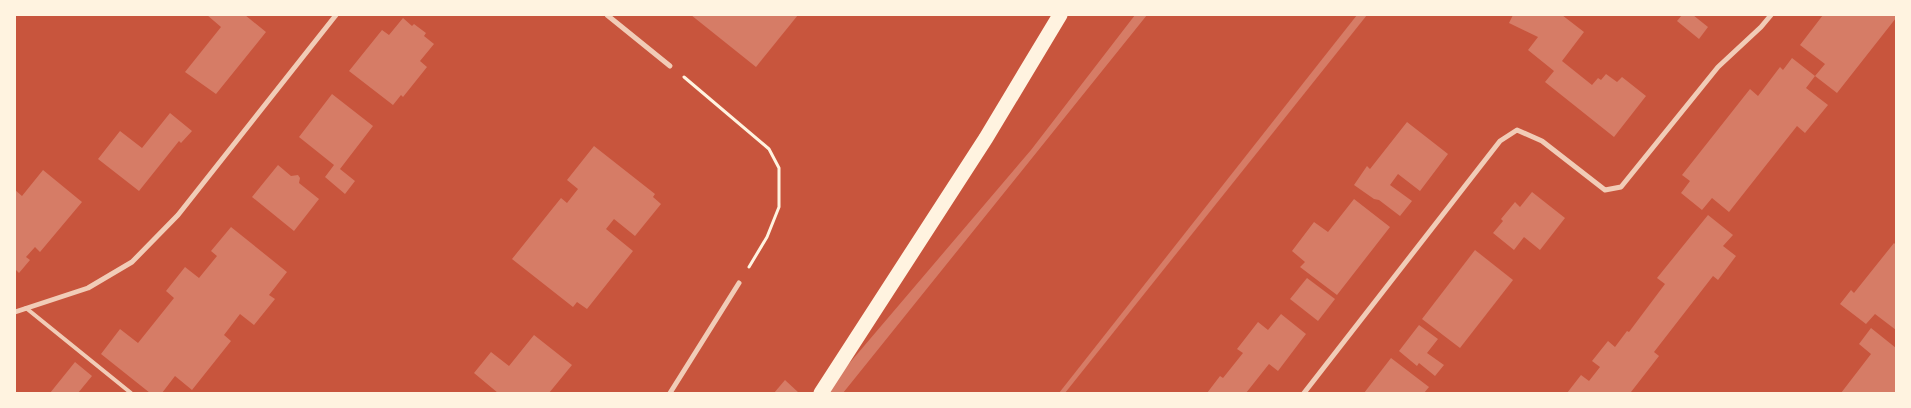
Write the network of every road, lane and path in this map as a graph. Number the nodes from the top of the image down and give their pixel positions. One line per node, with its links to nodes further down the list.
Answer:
1 (336, 15): 7 (street)
2 (607, 15): 5 (street)
3 (1060, 15): 11 (highway)
4 (1771, 15): 12 (street)
5 (670, 66): 6 (path)
6 (739, 283): 10 (street)
7 (26, 308): 8 (street); 9 (lane)
8 (15, 312)
9 (131, 393)
10 (670, 393)
11 (821, 393)
12 (1304, 393)

